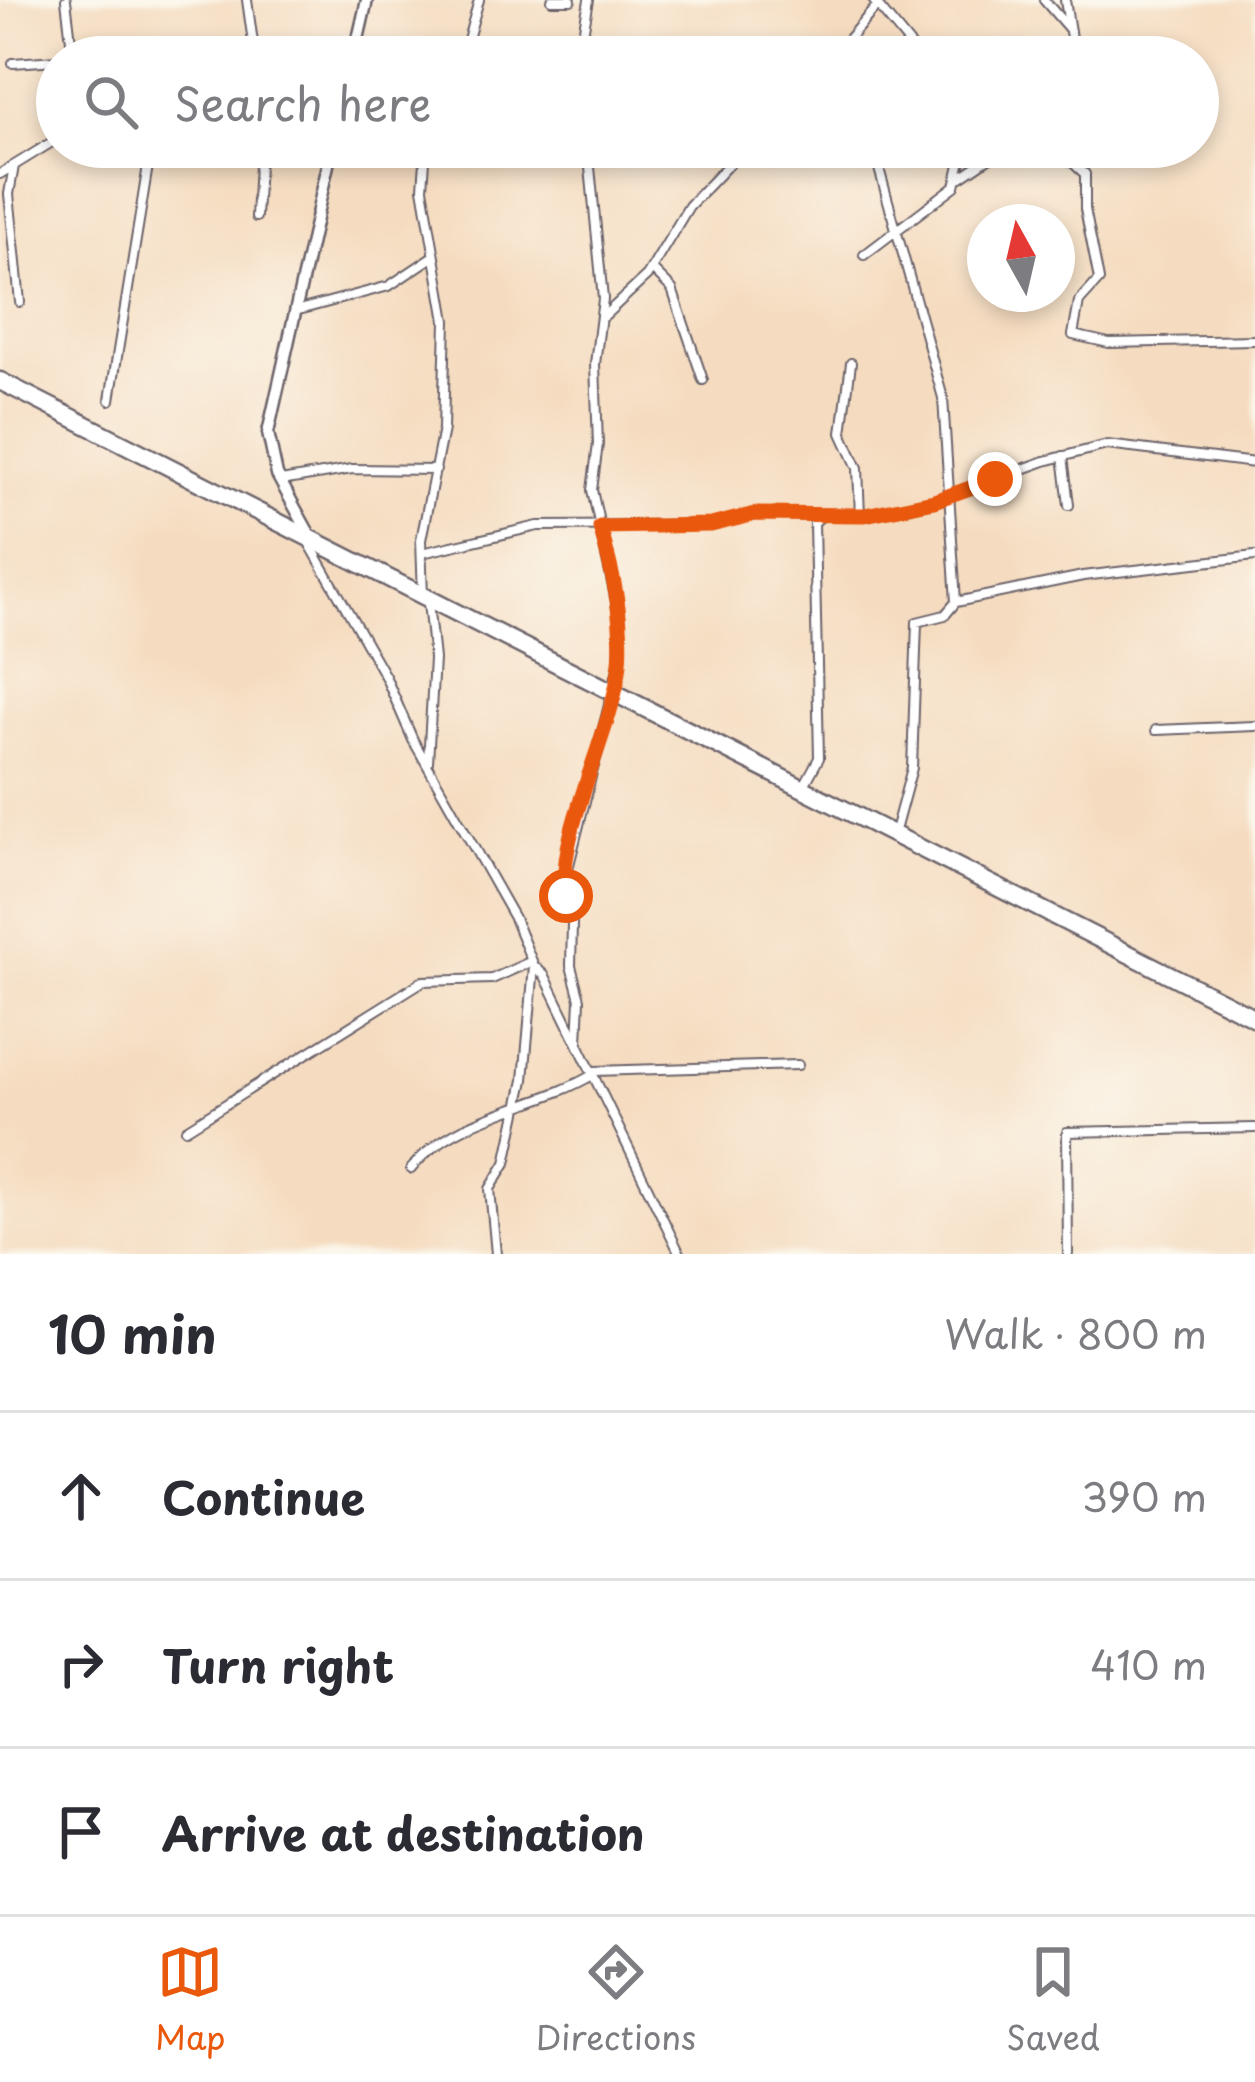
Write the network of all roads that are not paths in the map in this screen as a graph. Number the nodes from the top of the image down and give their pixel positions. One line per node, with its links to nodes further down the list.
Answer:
1 (66, 0): 12 (street)
2 (247, 0): 13 (street)
3 (367, 0): 14 (street)
4 (479, 0): 15 (street)
5 (552, 0): 6 (street)
6 (571, 0)
7 (589, 0): 16 (street)
8 (1044, 0): 11 (street)
9 (1065, 0): 11 (street)
10 (877, 2): 17 (street); 18 (street)
11 (1070, 30): 19 (street)
12 (70, 36)
13 (251, 36)
14 (359, 36)
15 (470, 36)
16 (583, 36)
17 (849, 36)
18 (904, 36)
19 (1071, 36)
20 (36, 61): 21 (street)
21 (13, 62)
22 (36, 153): 23 (street)
23 (14, 166): 34 (street); 41 (street)
24 (148, 168): 48 (street)
25 (259, 168): 36 (street)
26 (327, 168): 42 (street)
27 (424, 168): 39 (street)
28 (590, 168): 43 (street)
29 (725, 168): 40 (street)
30 (878, 168): 37 (street)
31 (961, 168): 35 (street)
32 (975, 168): 35 (street)
33 (1079, 168): 44 (street)
34 (0, 174)
35 (960, 178): 37 (street)
36 (256, 217)
37 (895, 234): 38 (street); 53 (street)
38 (864, 255)
39 (432, 258): 42 (street); 51 (street)
40 (652, 269): 43 (street); 46 (street)
41 (20, 302)
42 (295, 311): 52 (street)
43 (602, 317): 57 (street)
44 (1255, 340)
45 (851, 363): 56 (street)
46 (703, 380)
47 (0, 381): 58 (highway)
48 (110, 400)
49 (1063, 456): 50 (street); 53 (street); 54 (street)
50 (1255, 463)
51 (436, 470): 52 (street); 59 (street)
52 (281, 481): 58 (street)
53 (946, 497): 56 (street); 62 (street)
54 (1069, 505)
55 (824, 514): 56 (street); 57 (street); 69 (street)
56 (860, 515)
57 (600, 527): 59 (street); 63 (street)
58 (307, 535): 61 (highway); 67 (street)
59 (422, 553): 61 (street)
60 (1255, 556): 62 (street)
61 (425, 597): 63 (highway); 66 (street)
62 (956, 602): 70 (street)
63 (614, 692): 72 (highway); 73 (street)
64 (1255, 727): 65 (street)
65 (1156, 730)
66 (429, 736): 67 (street); 68 (street)
67 (413, 740): 68 (street)
68 (428, 763): 71 (street)
69 (806, 782)
70 (896, 827)
71 (533, 963): 73 (street); 76 (street); 78 (street)
72 (1255, 1018)
73 (578, 1042): 75 (street)
74 (797, 1065): 75 (street)
75 (594, 1072): 76 (street); 81 (street)
76 (519, 1104): 79 (street); 80 (street)
77 (1255, 1128): 82 (street)
78 (186, 1129)
79 (411, 1169)
80 (496, 1254)
81 (680, 1254)
82 (1068, 1254)

